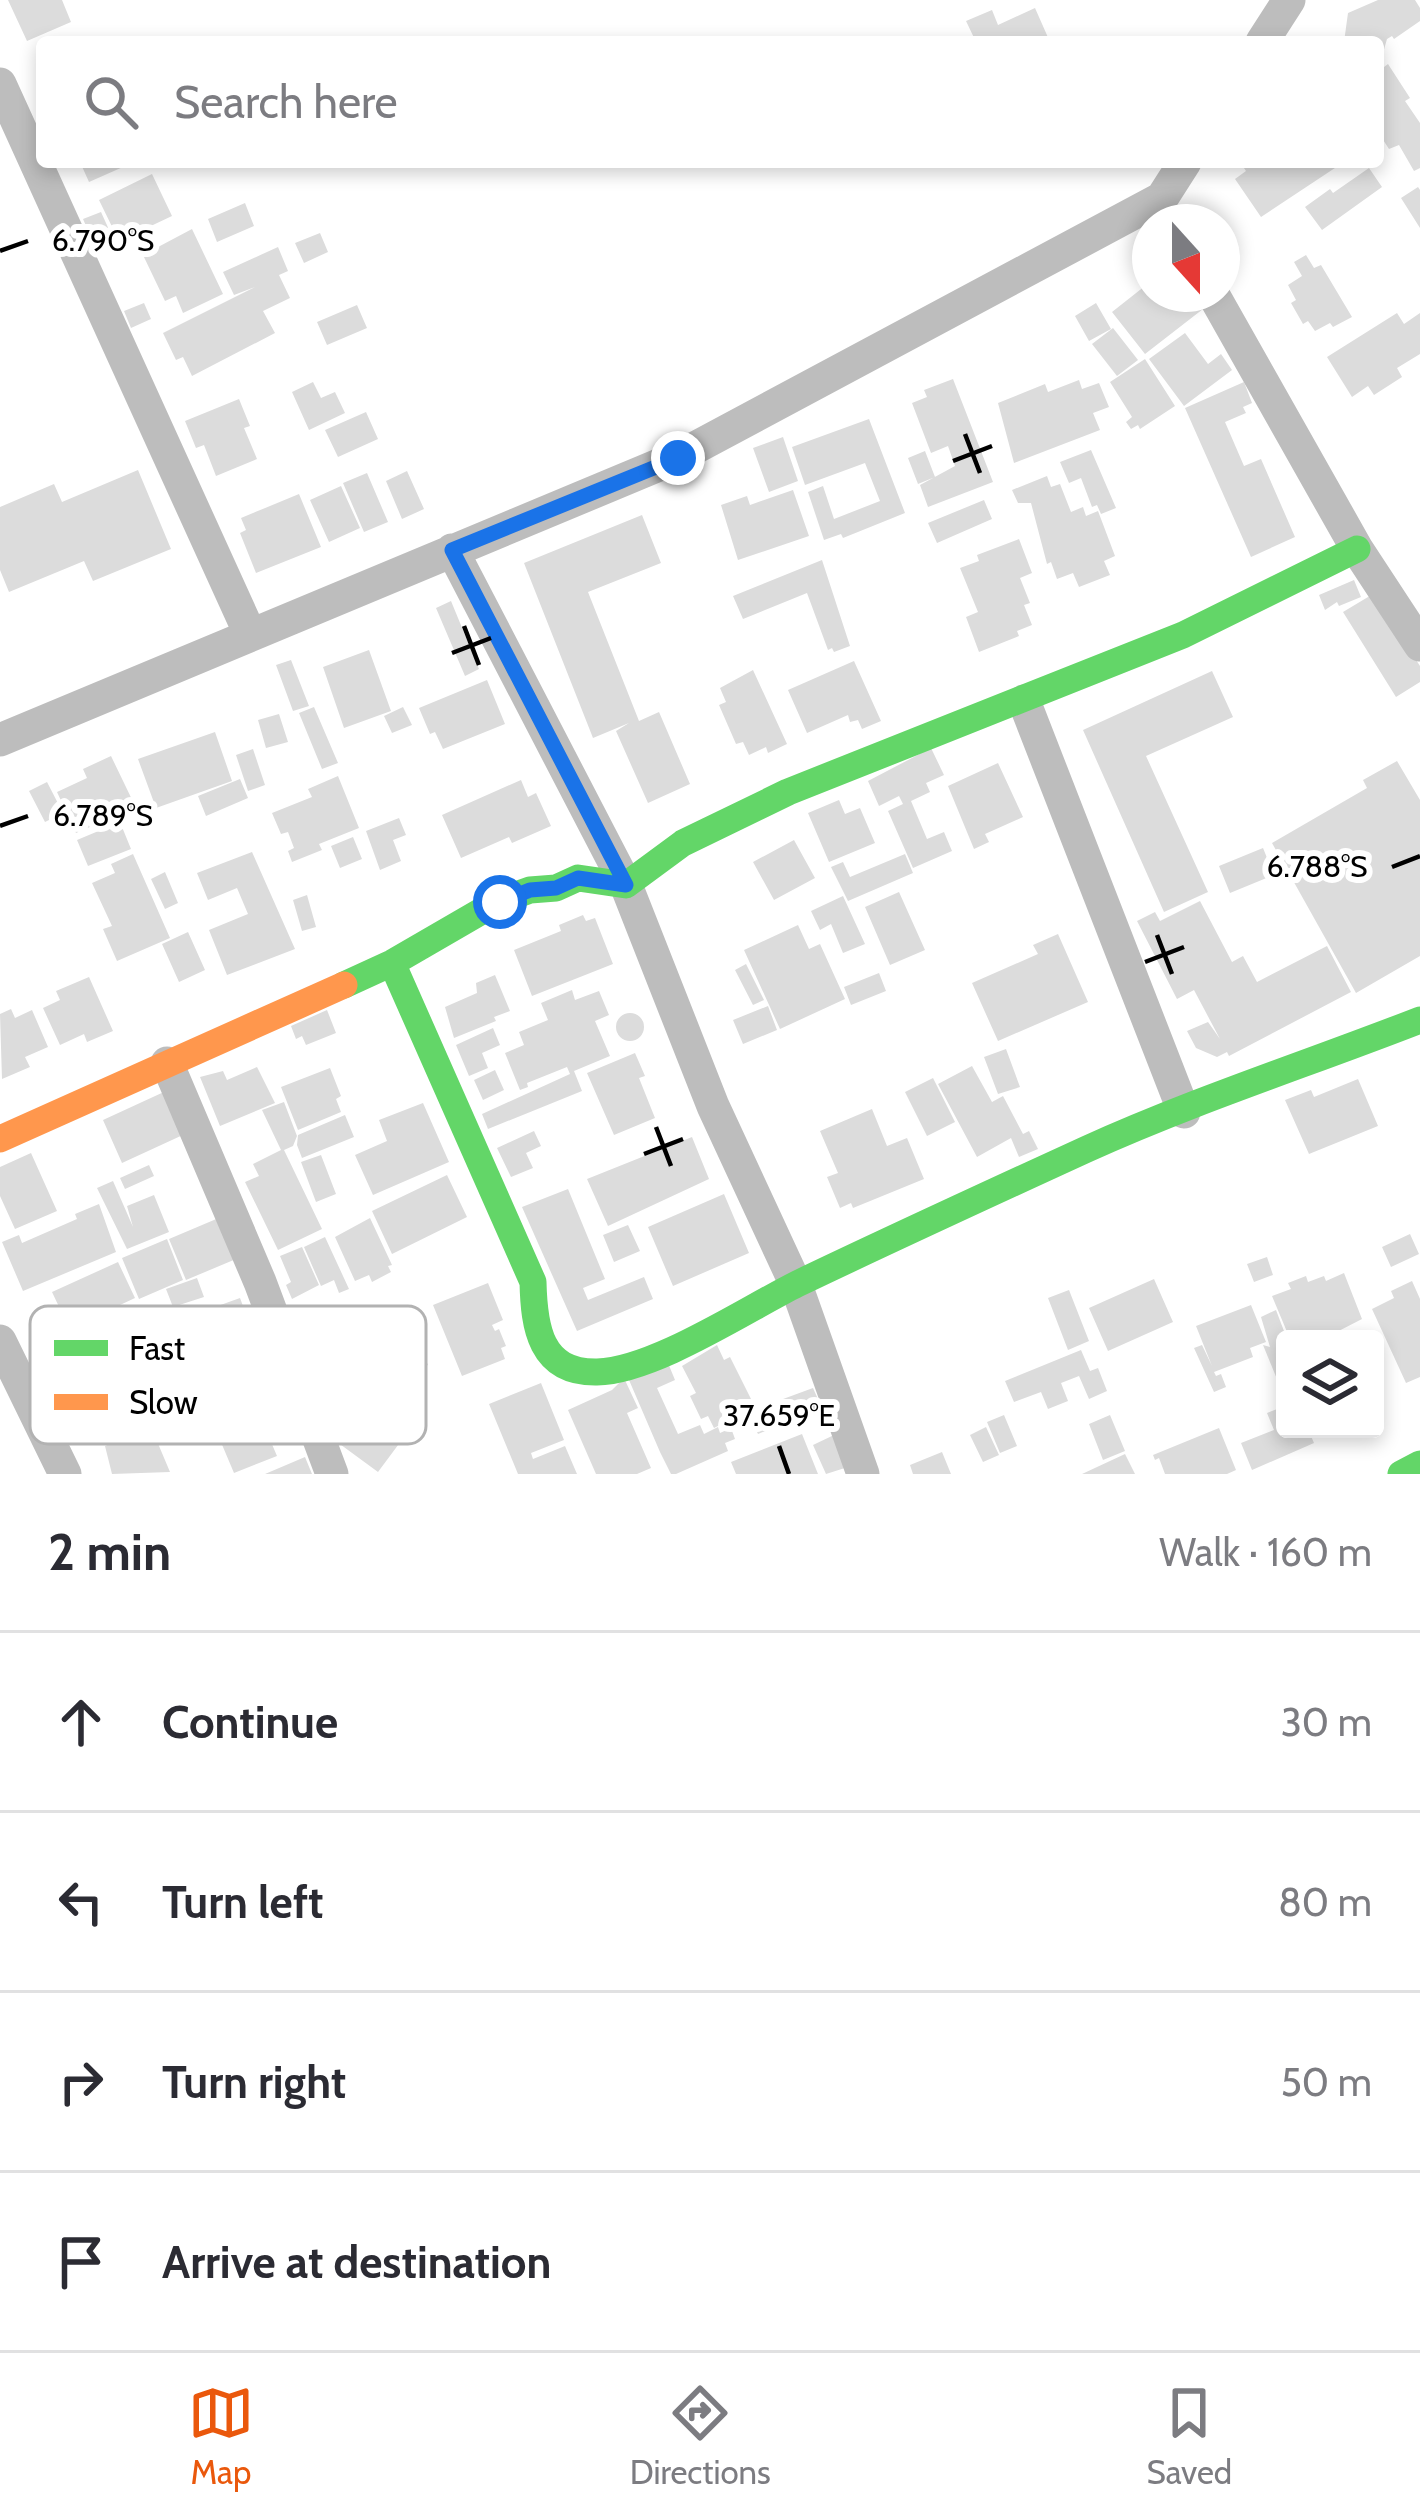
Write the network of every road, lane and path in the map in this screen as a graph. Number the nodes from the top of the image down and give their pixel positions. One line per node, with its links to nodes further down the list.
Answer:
1 (1289, 0): 2 (street)
2 (1266, 36)
3 (0, 84): 4 (street)
4 (36, 163)
5 (38, 168): 12 (street)
6 (1183, 168): 7 (street)
7 (1170, 204)
8 (1132, 228): 11 (street)
9 (1223, 312): 10 (street)
10 (1357, 549): 13 (street); 14 (street)
11 (452, 550): 12 (street); 16 (street)
12 (250, 634): 15 (street)
13 (1420, 645)
14 (1024, 701): 16 (street); 20 (street)
15 (0, 740)
16 (626, 885): 17 (street); 22 (street)
17 (392, 963): 19 (street); 22 (street)
18 (1420, 1020): 20 (street)
19 (167, 1063): 21 (street); 23 (street)
20 (1184, 1112): 22 (street)
21 (0, 1139)
22 (796, 1285): 31 (street)
23 (269, 1306)
24 (0, 1341): 25 (street)
25 (30, 1402)
26 (50, 1444): 29 (street)
27 (321, 1444): 30 (street)
28 (1420, 1464): 32 (street)
29 (65, 1474)
30 (332, 1474)
31 (863, 1474)
32 (1401, 1474)

